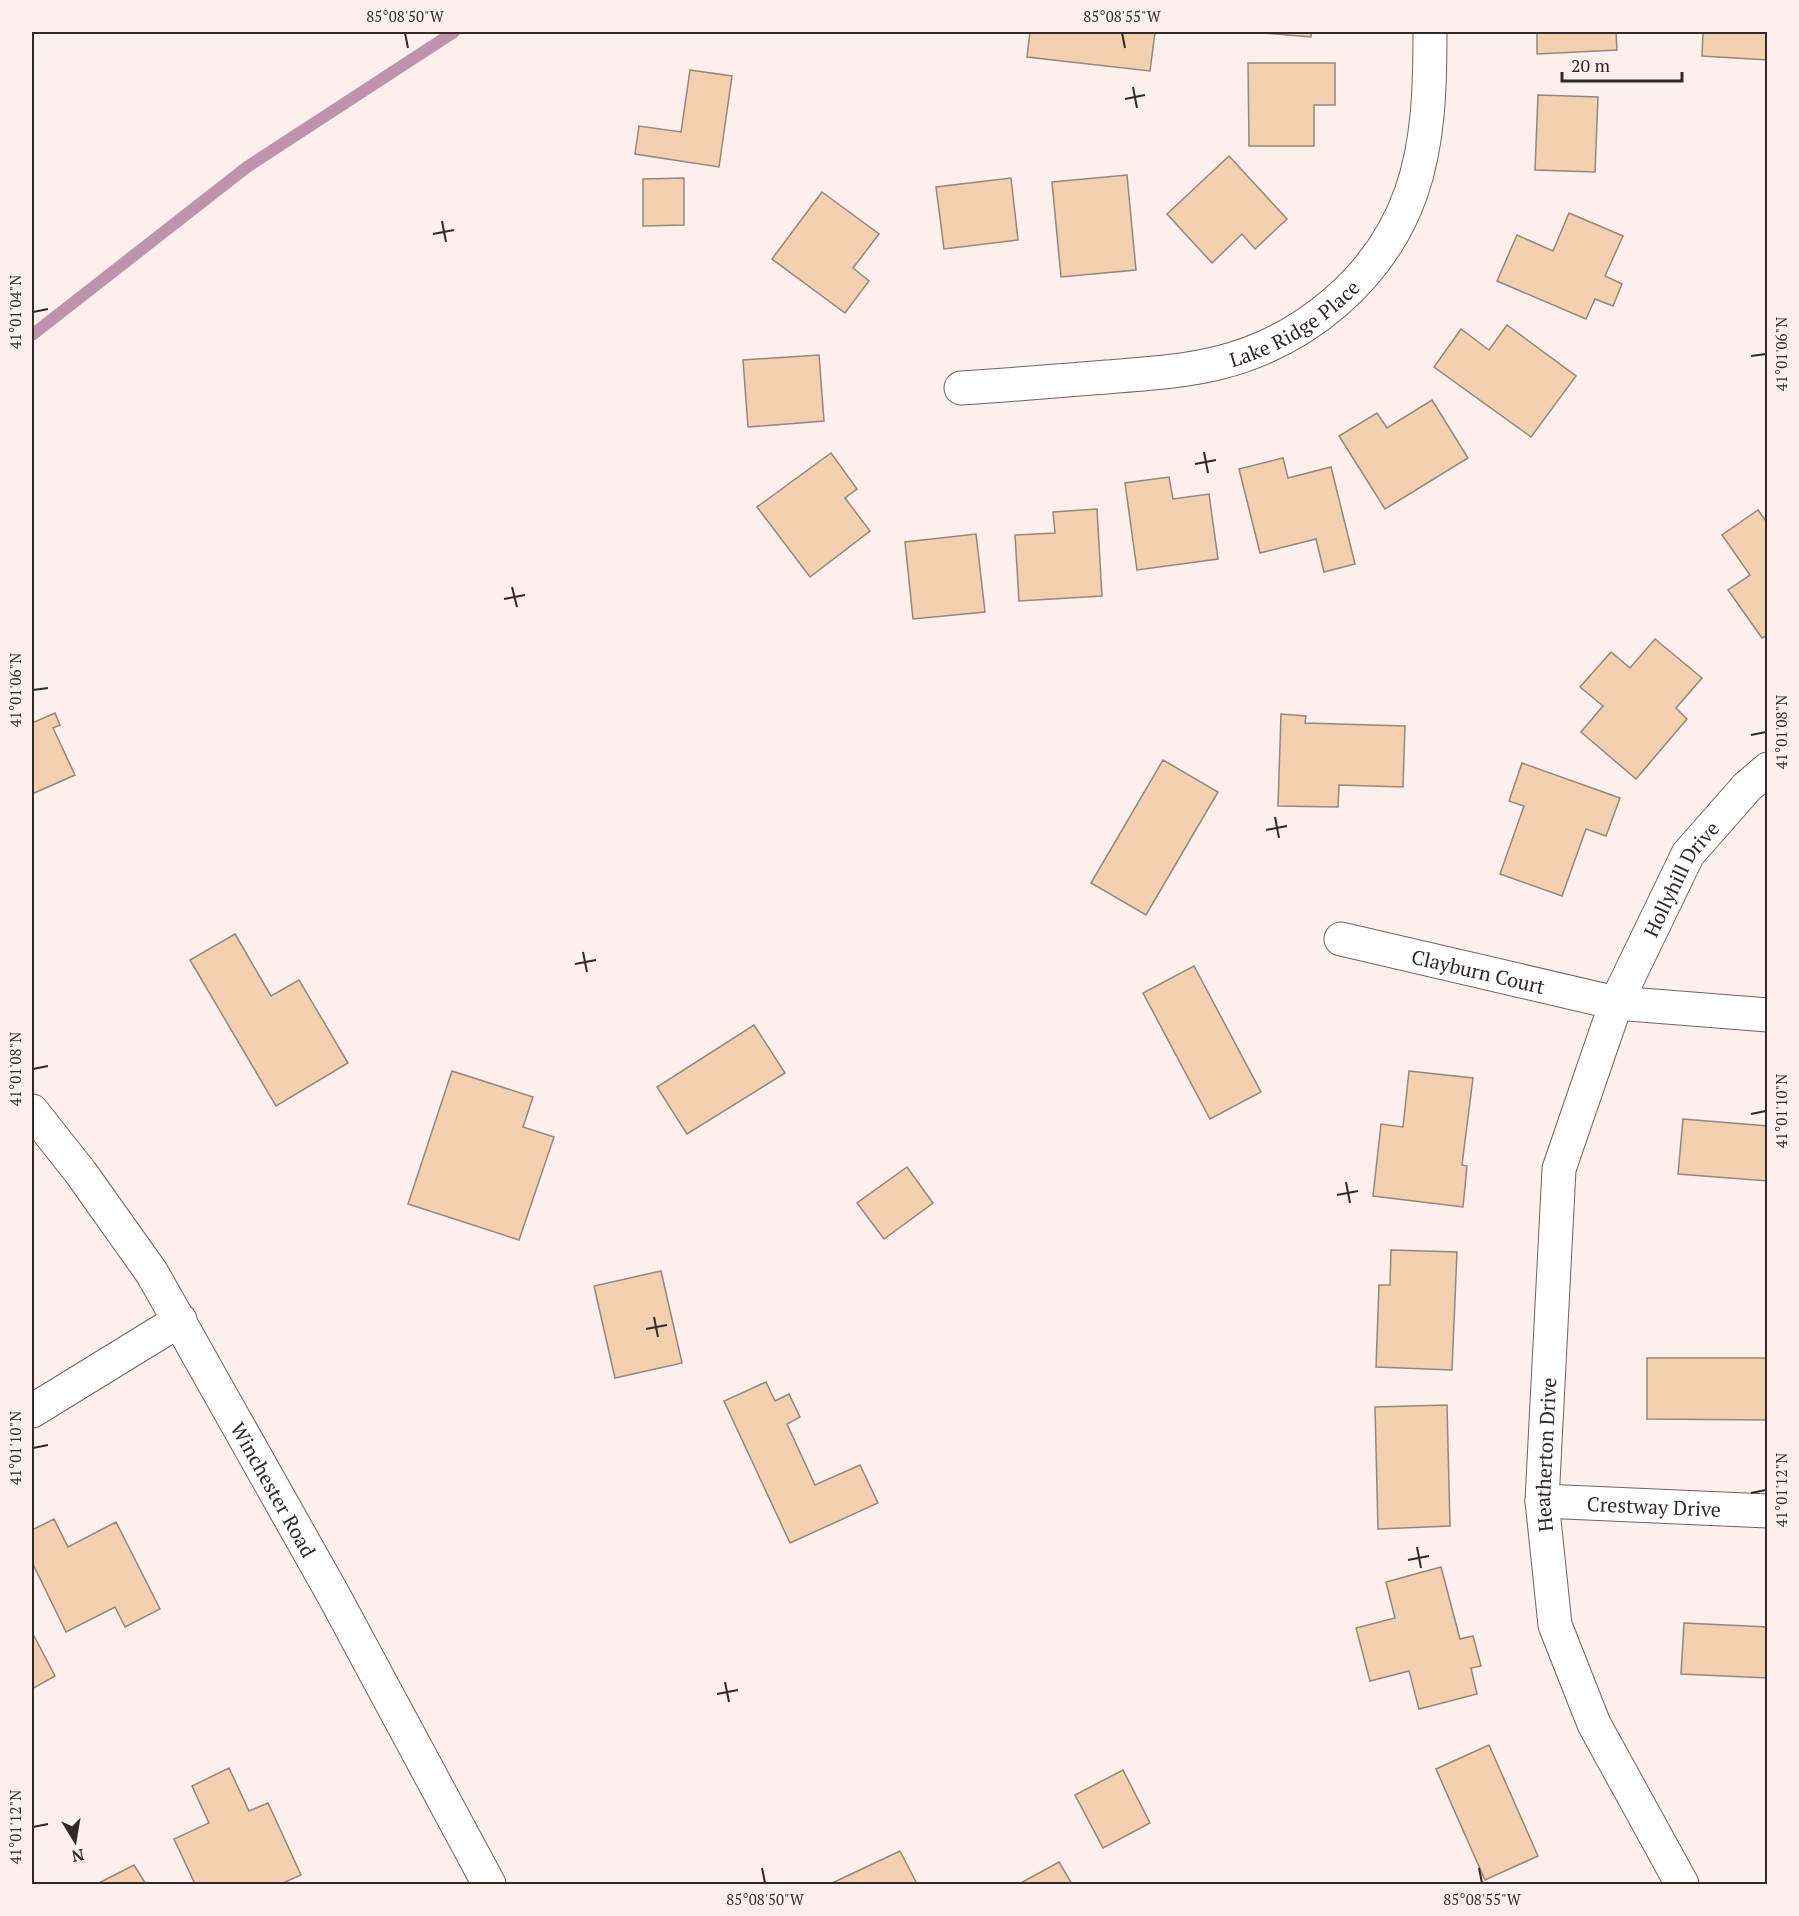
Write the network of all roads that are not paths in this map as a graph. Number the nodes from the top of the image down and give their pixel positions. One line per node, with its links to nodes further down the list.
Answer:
1 (1430, 32): 2 (street, Lake Ridge Place)
2 (961, 388)
3 (1767, 769): 5 (street, Hollyhill Drive)
4 (1341, 939): 5 (street, Clayburn Court)
5 (1616, 1003): 6 (street, Clayburn Court); 10 (street, Heatherton Drive)
6 (1767, 1015)
7 (32, 1111): 8 (street, Winchester Road)
8 (180, 1320): 9 (street); 12 (street, Winchester Road)
9 (32, 1411)
10 (1542, 1501): 11 (street, Crestway Drive); 13 (street, Heatherton Drive)
11 (1767, 1511)
12 (489, 1884)
13 (1682, 1884)

